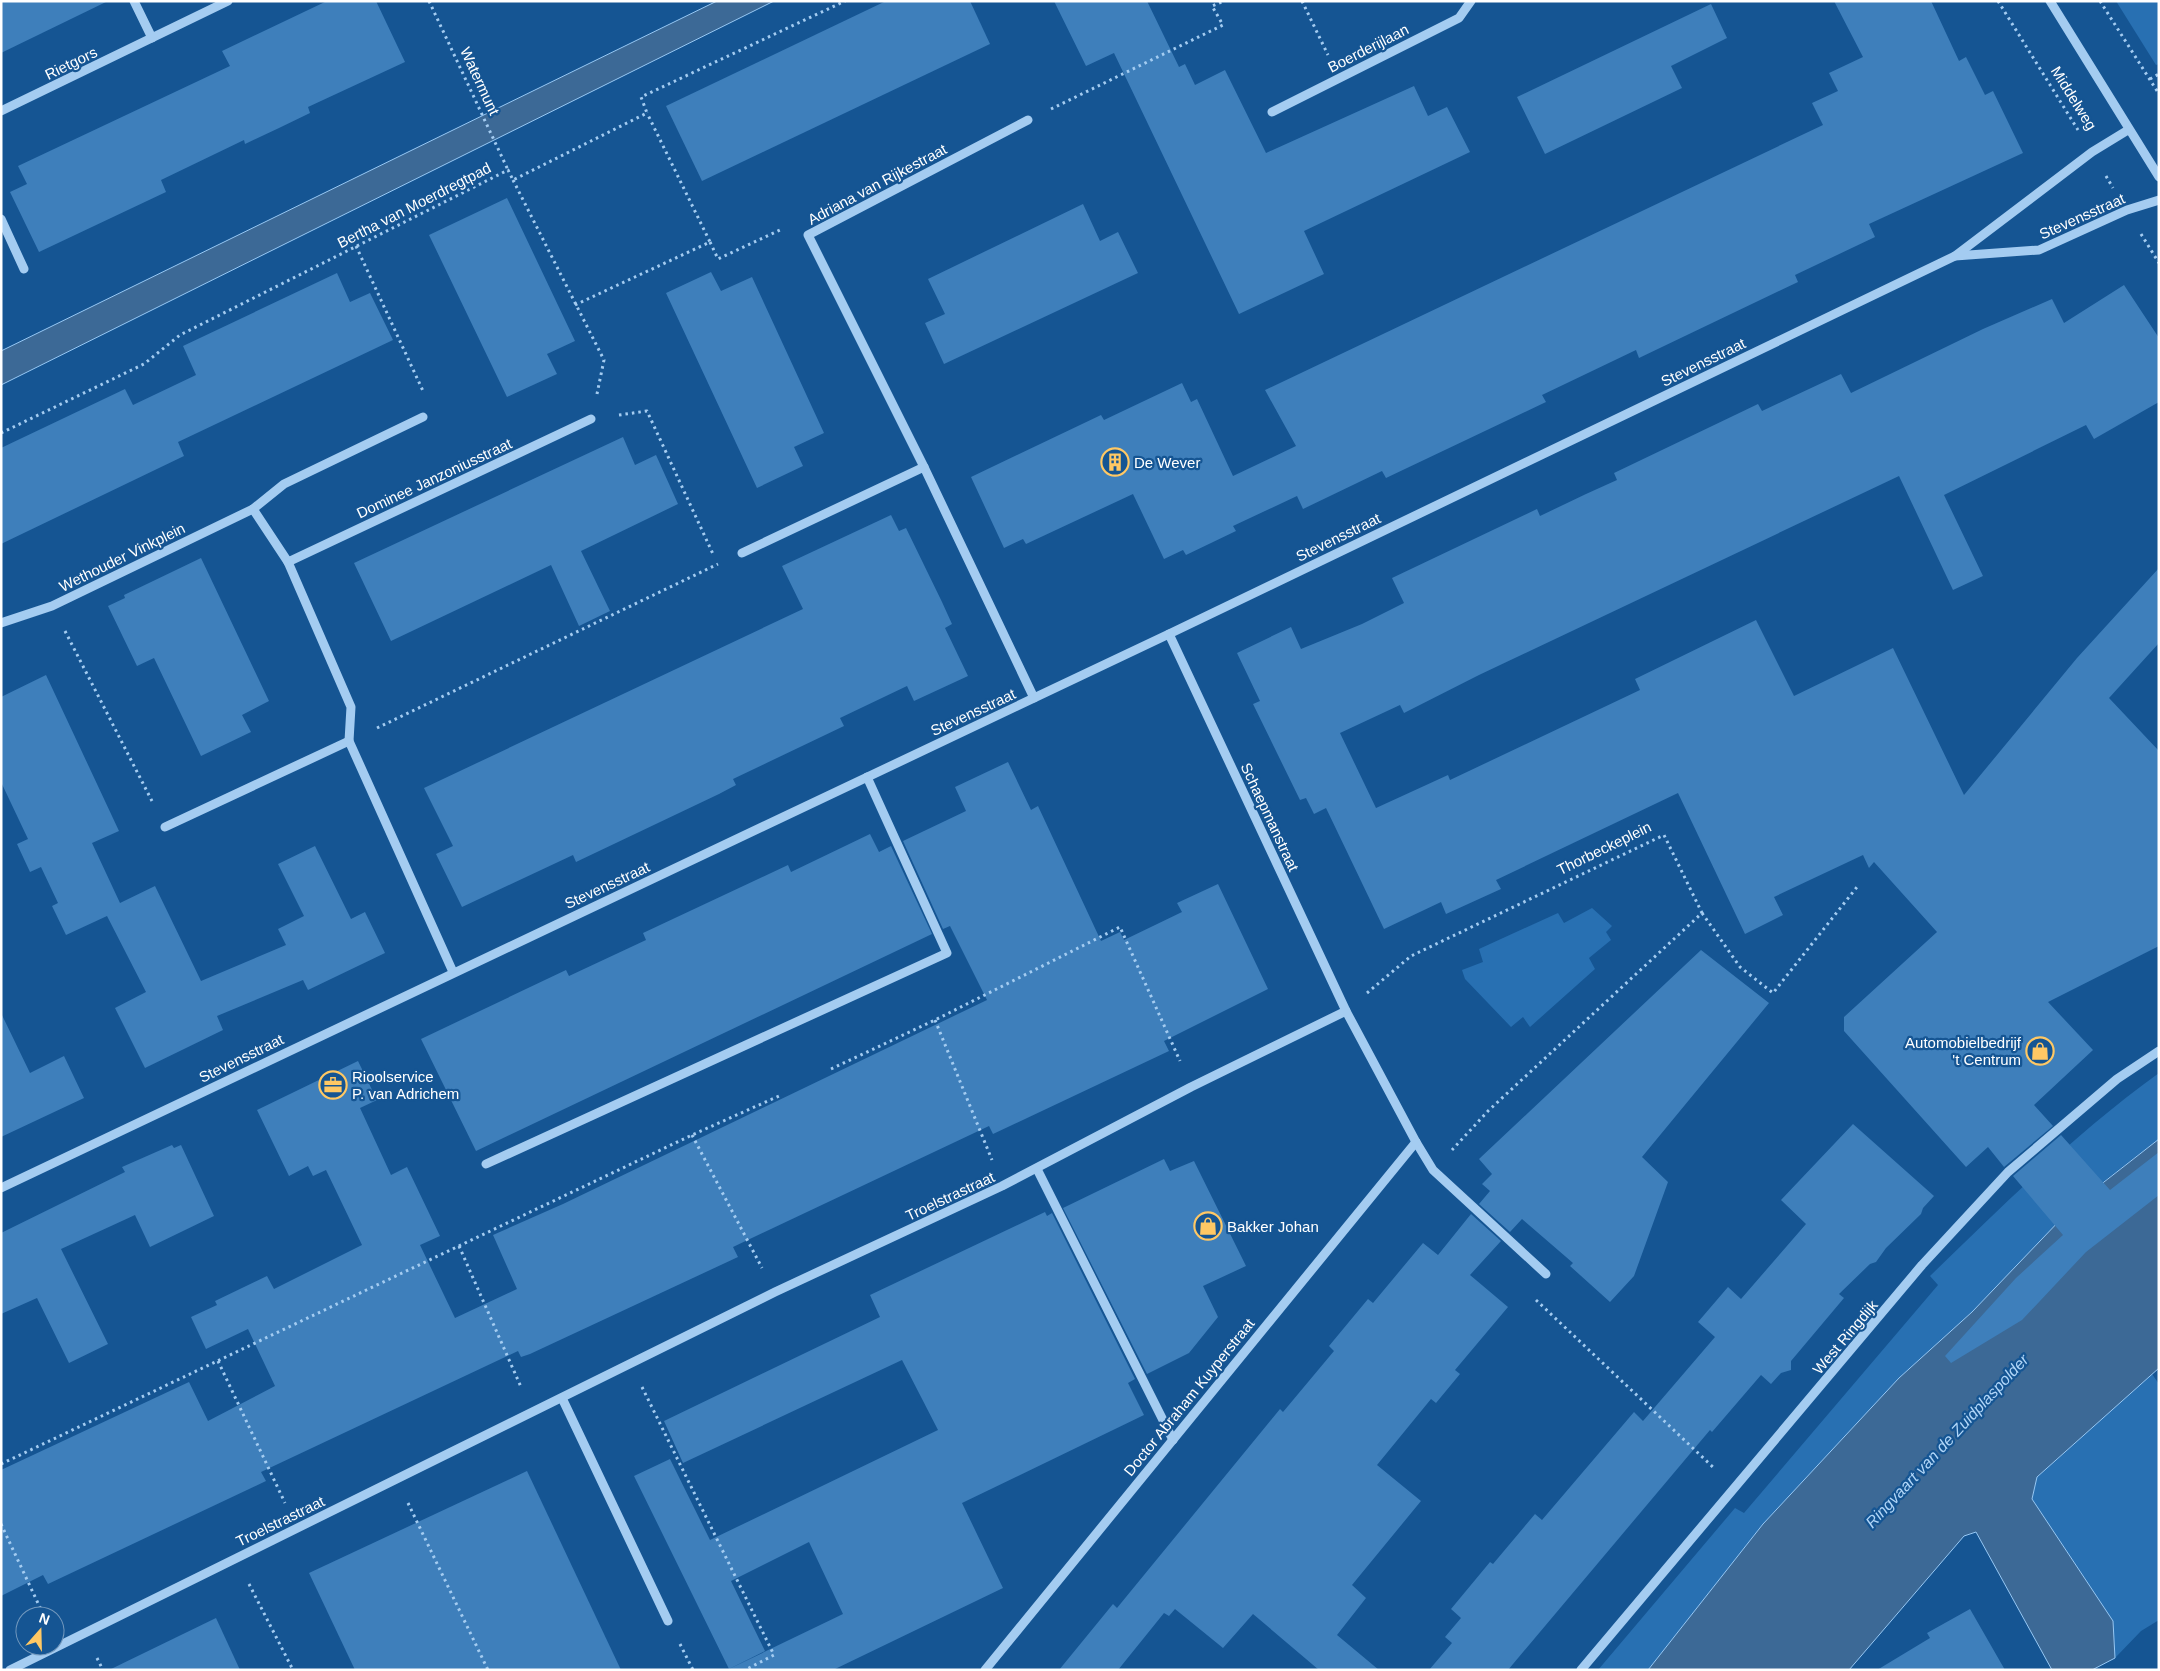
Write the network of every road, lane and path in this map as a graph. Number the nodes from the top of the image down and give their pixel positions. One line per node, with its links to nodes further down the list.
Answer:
1 (134, 1): 11 (street)
2 (228, 1): 11 (street, Rietgors)
3 (429, 1): 22 (path, Watermunt)
4 (845, 1): 18 (path)
5 (1224, 1): 19 (path)
6 (1302, 1): 13 (path)
7 (1471, 1): 13 (street, Boerderijlaan)
8 (1998, 1): 21 (path, Middelweg)
9 (2050, 1): 20 (street, Middelweg)
10 (2100, 1): 14 (path)
11 (152, 38): 16 (street, Rietgors)
12 (2159, 74): 14 (path)
13 (1339, 78): 17 (street, Boerderijlaan)
14 (2150, 79): 15 (path)
15 (2159, 94)
16 (1, 111)
17 (1272, 112)
18 (647, 113): 24 (path, Bertha van Moerdregtpad); 29 (path)
19 (1028, 120): 28 (street, Adriana van Rijkestraat)
20 (2128, 130): 21 (street, Stevensstraat); 23 (street, Middelweg)
21 (2092, 152): 26 (path, Middelweg); 31 (street, Stevensstraat)
22 (508, 170): 24 (path, Bertha van Moerdregtpad); 30 (path, Bertha van Moerdregtpad)
23 (2159, 177)
24 (513, 180): 33 (path)
25 (2159, 200): 26 (street, Stevensstraat)
26 (2127, 210): 31 (street, Stevensstraat)
27 (1, 219): 32 (street)
28 (808, 235): 29 (path); 37 (street, Adriana van Rijkestraat)
29 (710, 242): 33 (path)
30 (356, 246): 34 (path); 36 (path, Bertha van Moerdregtpad)
31 (1955, 256): 44 (street, Stevensstraat)
32 (24, 269)
33 (575, 305): 35 (path)
34 (424, 417): 38 (street)
35 (591, 419): 40 (street, Dominee Janzoniusstraat); 41 (path)
36 (1, 433)
37 (924, 467): 39 (street); 45 (street, Adriana van Rijkestraat)
38 (253, 509): 40 (street); 42 (street, Wethouder Vinkplein)
39 (742, 552): 41 (path)
40 (288, 562): 46 (street)
41 (718, 564): 46 (path)
42 (52, 606): 43 (street, Wethouder Vinkplein); 48 (path)
43 (1, 622)
44 (1169, 634): 45 (street, Stevensstraat); 52 (street, Schaepmanstraat)
45 (1034, 698): 47 (street, Stevensstraat)
46 (349, 741): 48 (street); 51 (street)
47 (867, 777): 51 (street, Stevensstraat); 60 (street)
48 (165, 827)
49 (1857, 887): 50 (path)
50 (1702, 913): 52 (path, Thorbeckeplein); 62 (path)
51 (452, 972): 64 (street, Stevensstraat)
52 (1346, 1011): 56 (street, Troelstrastraat); 59 (street)
53 (935, 1020): 55 (path); 56 (path); 63 (path)
54 (2159, 1051): 75 (street, West Ringdijk)
55 (831, 1069)
56 (1191, 1087): 61 (street, Troelstrastraat)
57 (779, 1096): 58 (path)
58 (692, 1135): 65 (path); 67 (path)
59 (1416, 1142): 62 (street); 72 (street, Doctor Abraham Kuyperstraat)
60 (486, 1164)
61 (1037, 1169): 63 (street, Troelstrastraat); 72 (street)
62 (1433, 1170): 66 (street)
63 (1002, 1186): 67 (street, Troelstrastraat)
64 (1, 1188)
65 (459, 1246): 68 (path); 71 (path)
66 (1546, 1274): 75 (path)
67 (775, 1292): 69 (street, Troelstrastraat)
68 (218, 1361): 73 (path); 77 (path)
69 (631, 1364): 70 (street, Troelstrastraat); 84 (path)
70 (562, 1398): 71 (street, Troelstrastraat); 80 (street)
71 (533, 1412): 74 (street, Troelstrastraat)
72 (1173, 1440): 85 (street, Doctor Abraham Kuyperstraat)
73 (1, 1464)
74 (396, 1480): 77 (street, Troelstrastraat); 83 (path)
75 (1735, 1488): 86 (street, West Ringdijk)
76 (1, 1524): 79 (path)
77 (297, 1528): 78 (street, Troelstrastraat)
78 (236, 1558): 81 (street, Troelstrastraat); 82 (path)
79 (39, 1606)
80 (668, 1621)
81 (10, 1670)
82 (293, 1670)
83 (488, 1670)
84 (744, 1670)
85 (985, 1670)
86 (1581, 1670)

